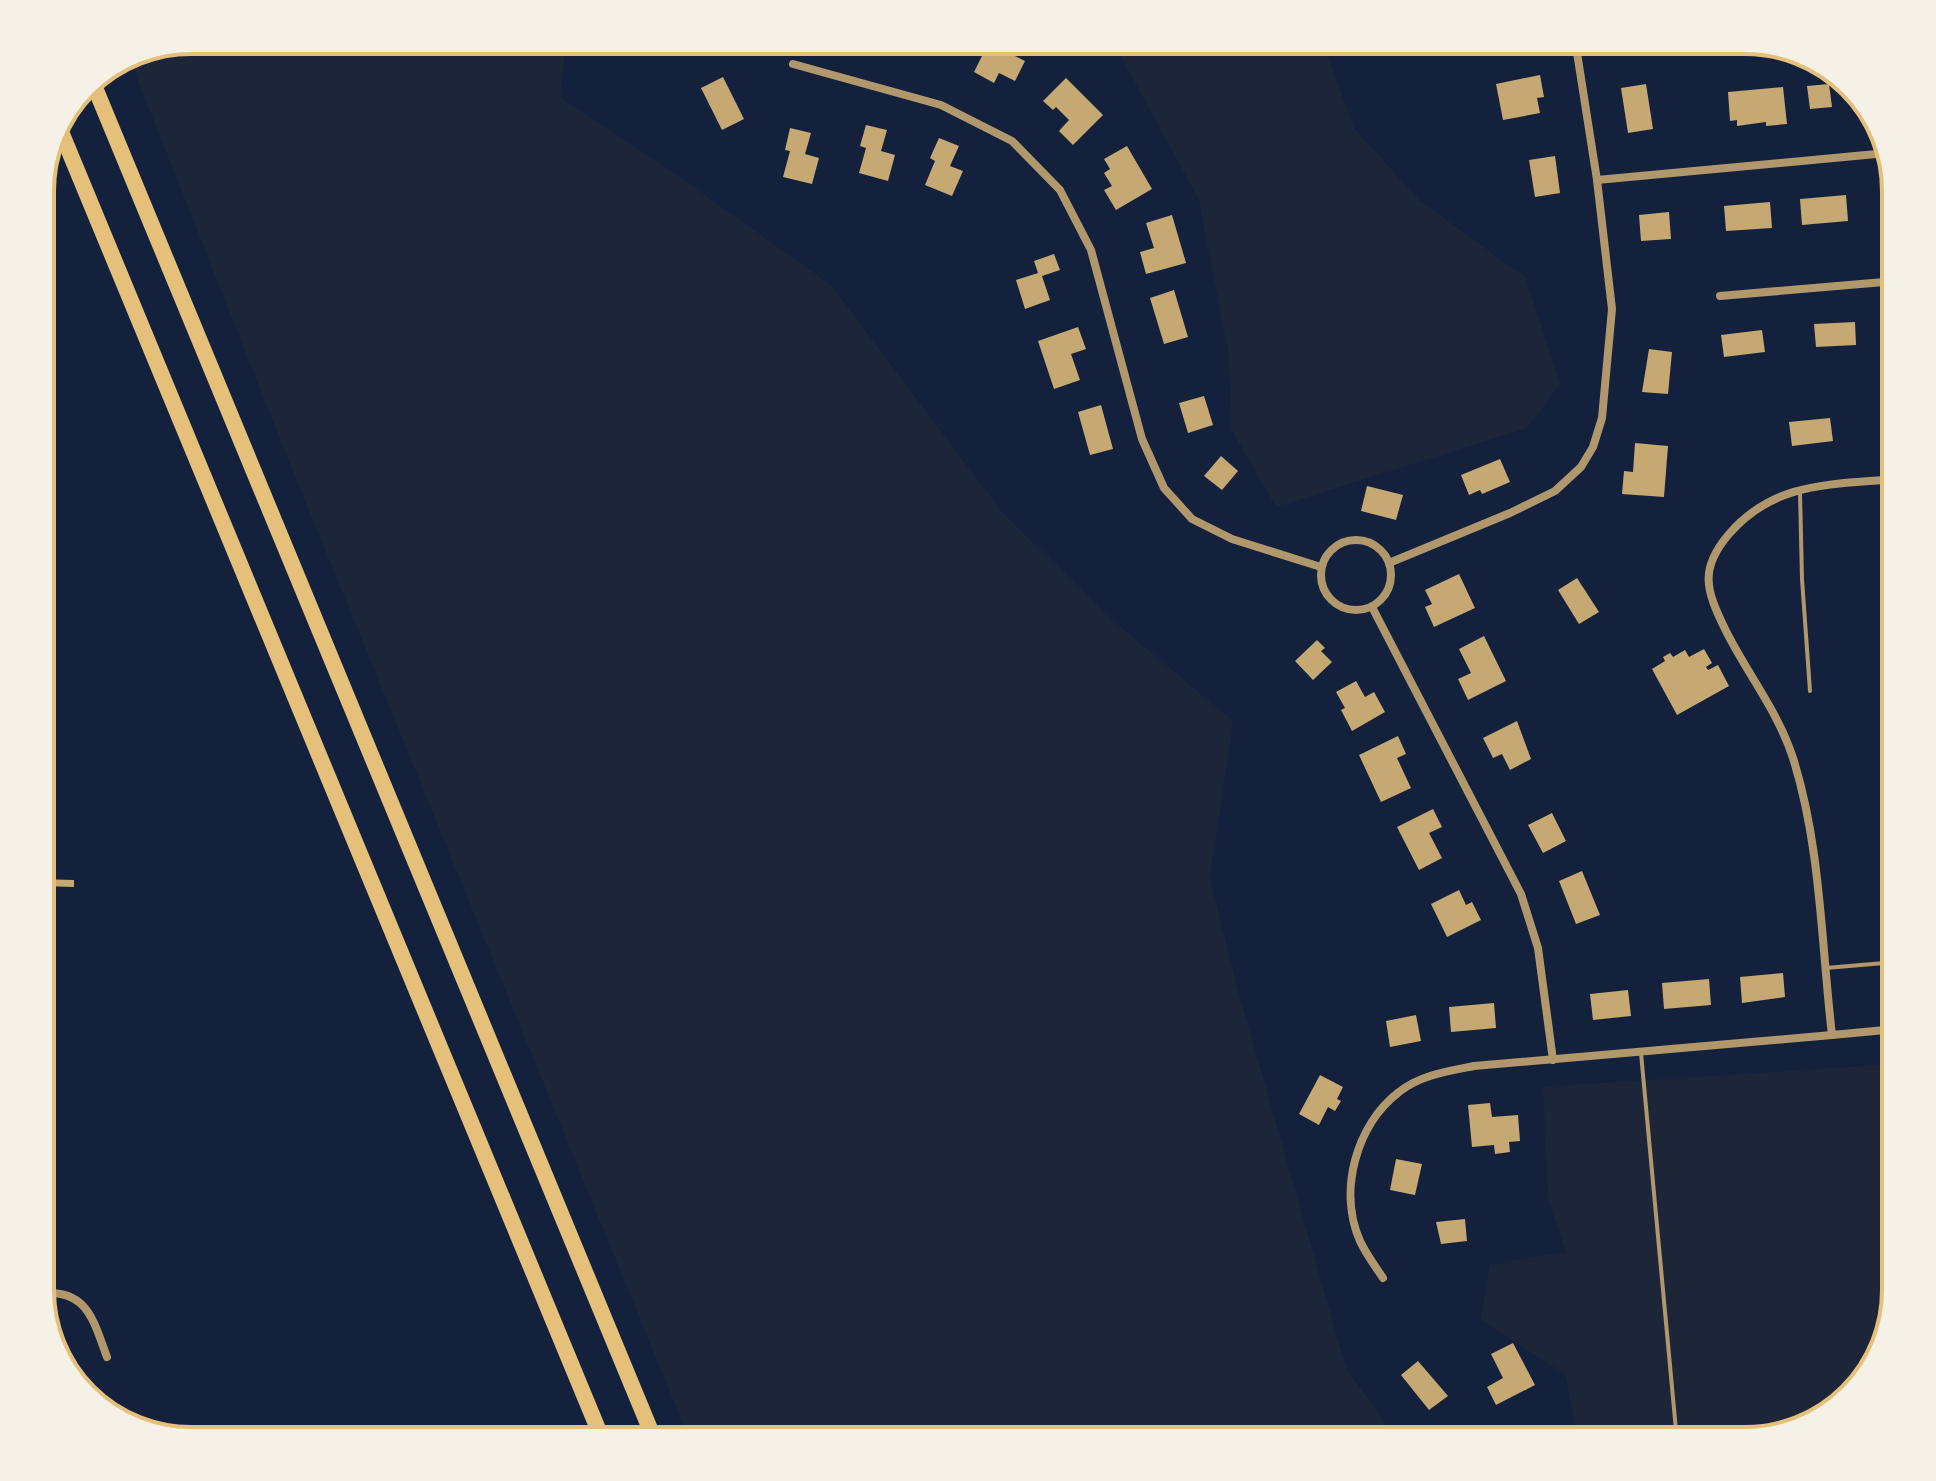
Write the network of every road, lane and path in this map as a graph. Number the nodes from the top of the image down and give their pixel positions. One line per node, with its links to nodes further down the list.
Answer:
1 (1577, 54): 6 (street)
2 (793, 64): 12 (street)
3 (97, 92): 25 (highway)
4 (65, 140): 24 (highway)
5 (1876, 154): 6 (street)
6 (1597, 180): 11 (street)
7 (1882, 282): 8 (street)
8 (1720, 296)
9 (1882, 481): 10 (street)
10 (1800, 490): 14 (lane); 16 (street)
11 (1389, 563): 12 (street); 13 (street)
12 (1321, 567): 13 (street)
13 (1372, 607): 20 (street)
14 (1810, 691)
15 (1882, 963): 16 (lane)
16 (1824, 968): 18 (street)
17 (1882, 1030): 18 (street)
18 (1832, 1035): 19 (street)
19 (1641, 1052): 20 (street); 26 (lane)
20 (1553, 1060): 21 (street)
21 (1383, 1278)
22 (54, 1294): 23 (street)
23 (107, 1357)
24 (597, 1427)
25 (649, 1427)
26 (1676, 1427)

